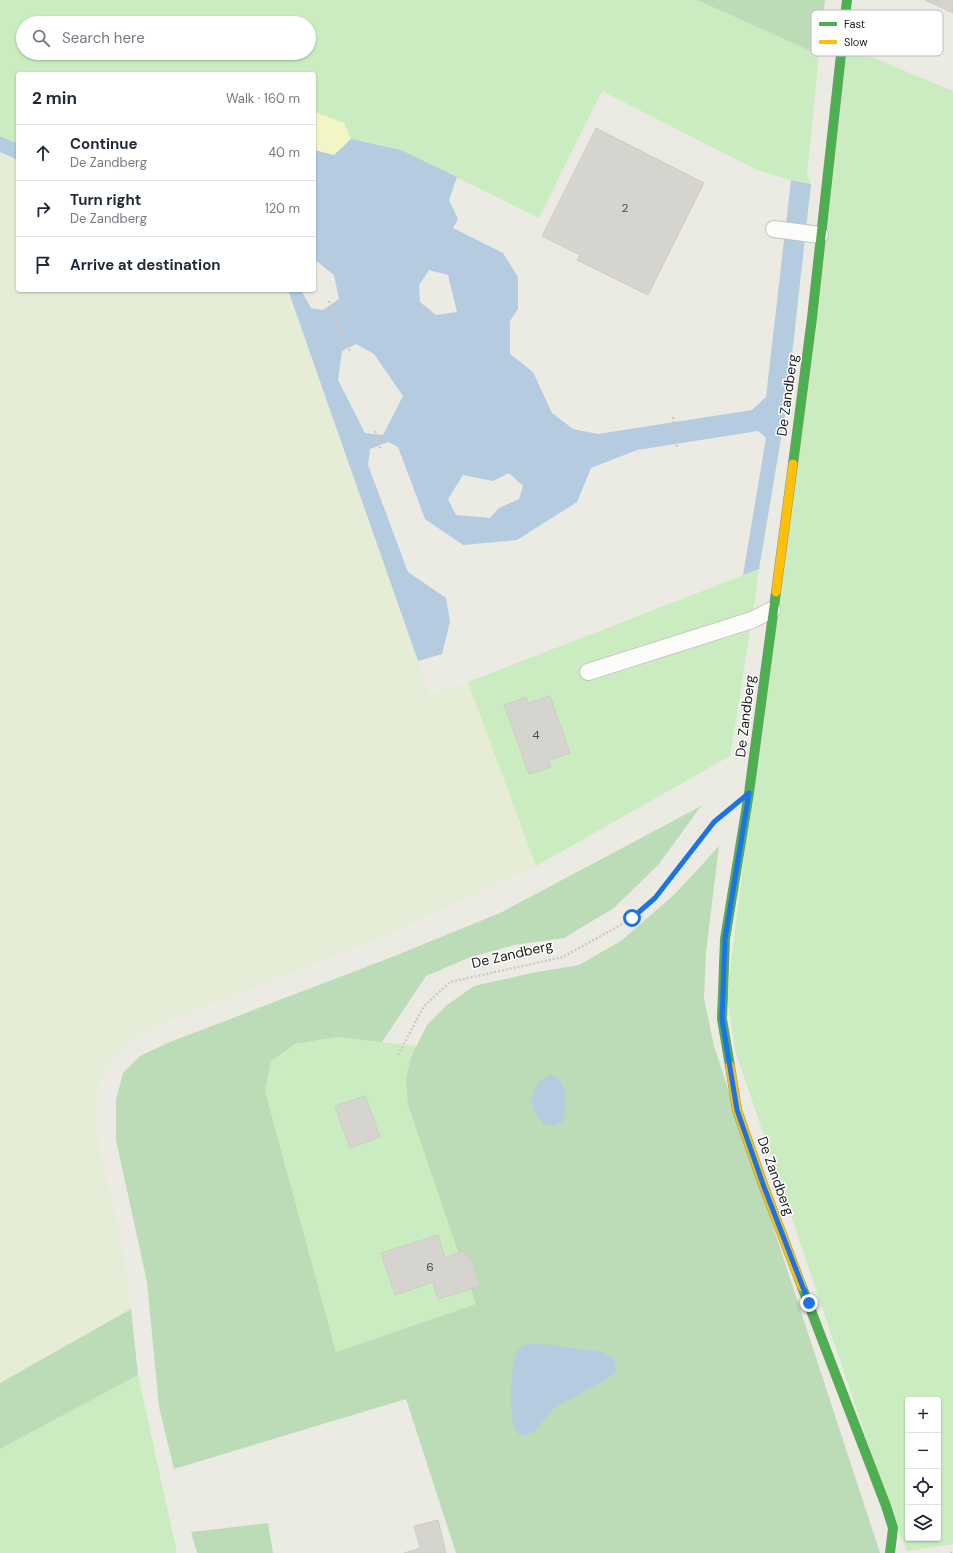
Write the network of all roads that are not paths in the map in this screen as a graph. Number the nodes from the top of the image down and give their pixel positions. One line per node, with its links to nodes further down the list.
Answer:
1 (847, 0): 2 (street, De Zandberg)
2 (846, 10)
3 (841, 56): 5 (street, De Zandberg)
4 (774, 229): 5 (lane)
5 (820, 235): 6 (street, De Zandberg)
6 (772, 610): 7 (lane); 8 (street, De Zandberg)
7 (588, 672)
8 (890, 1553)

